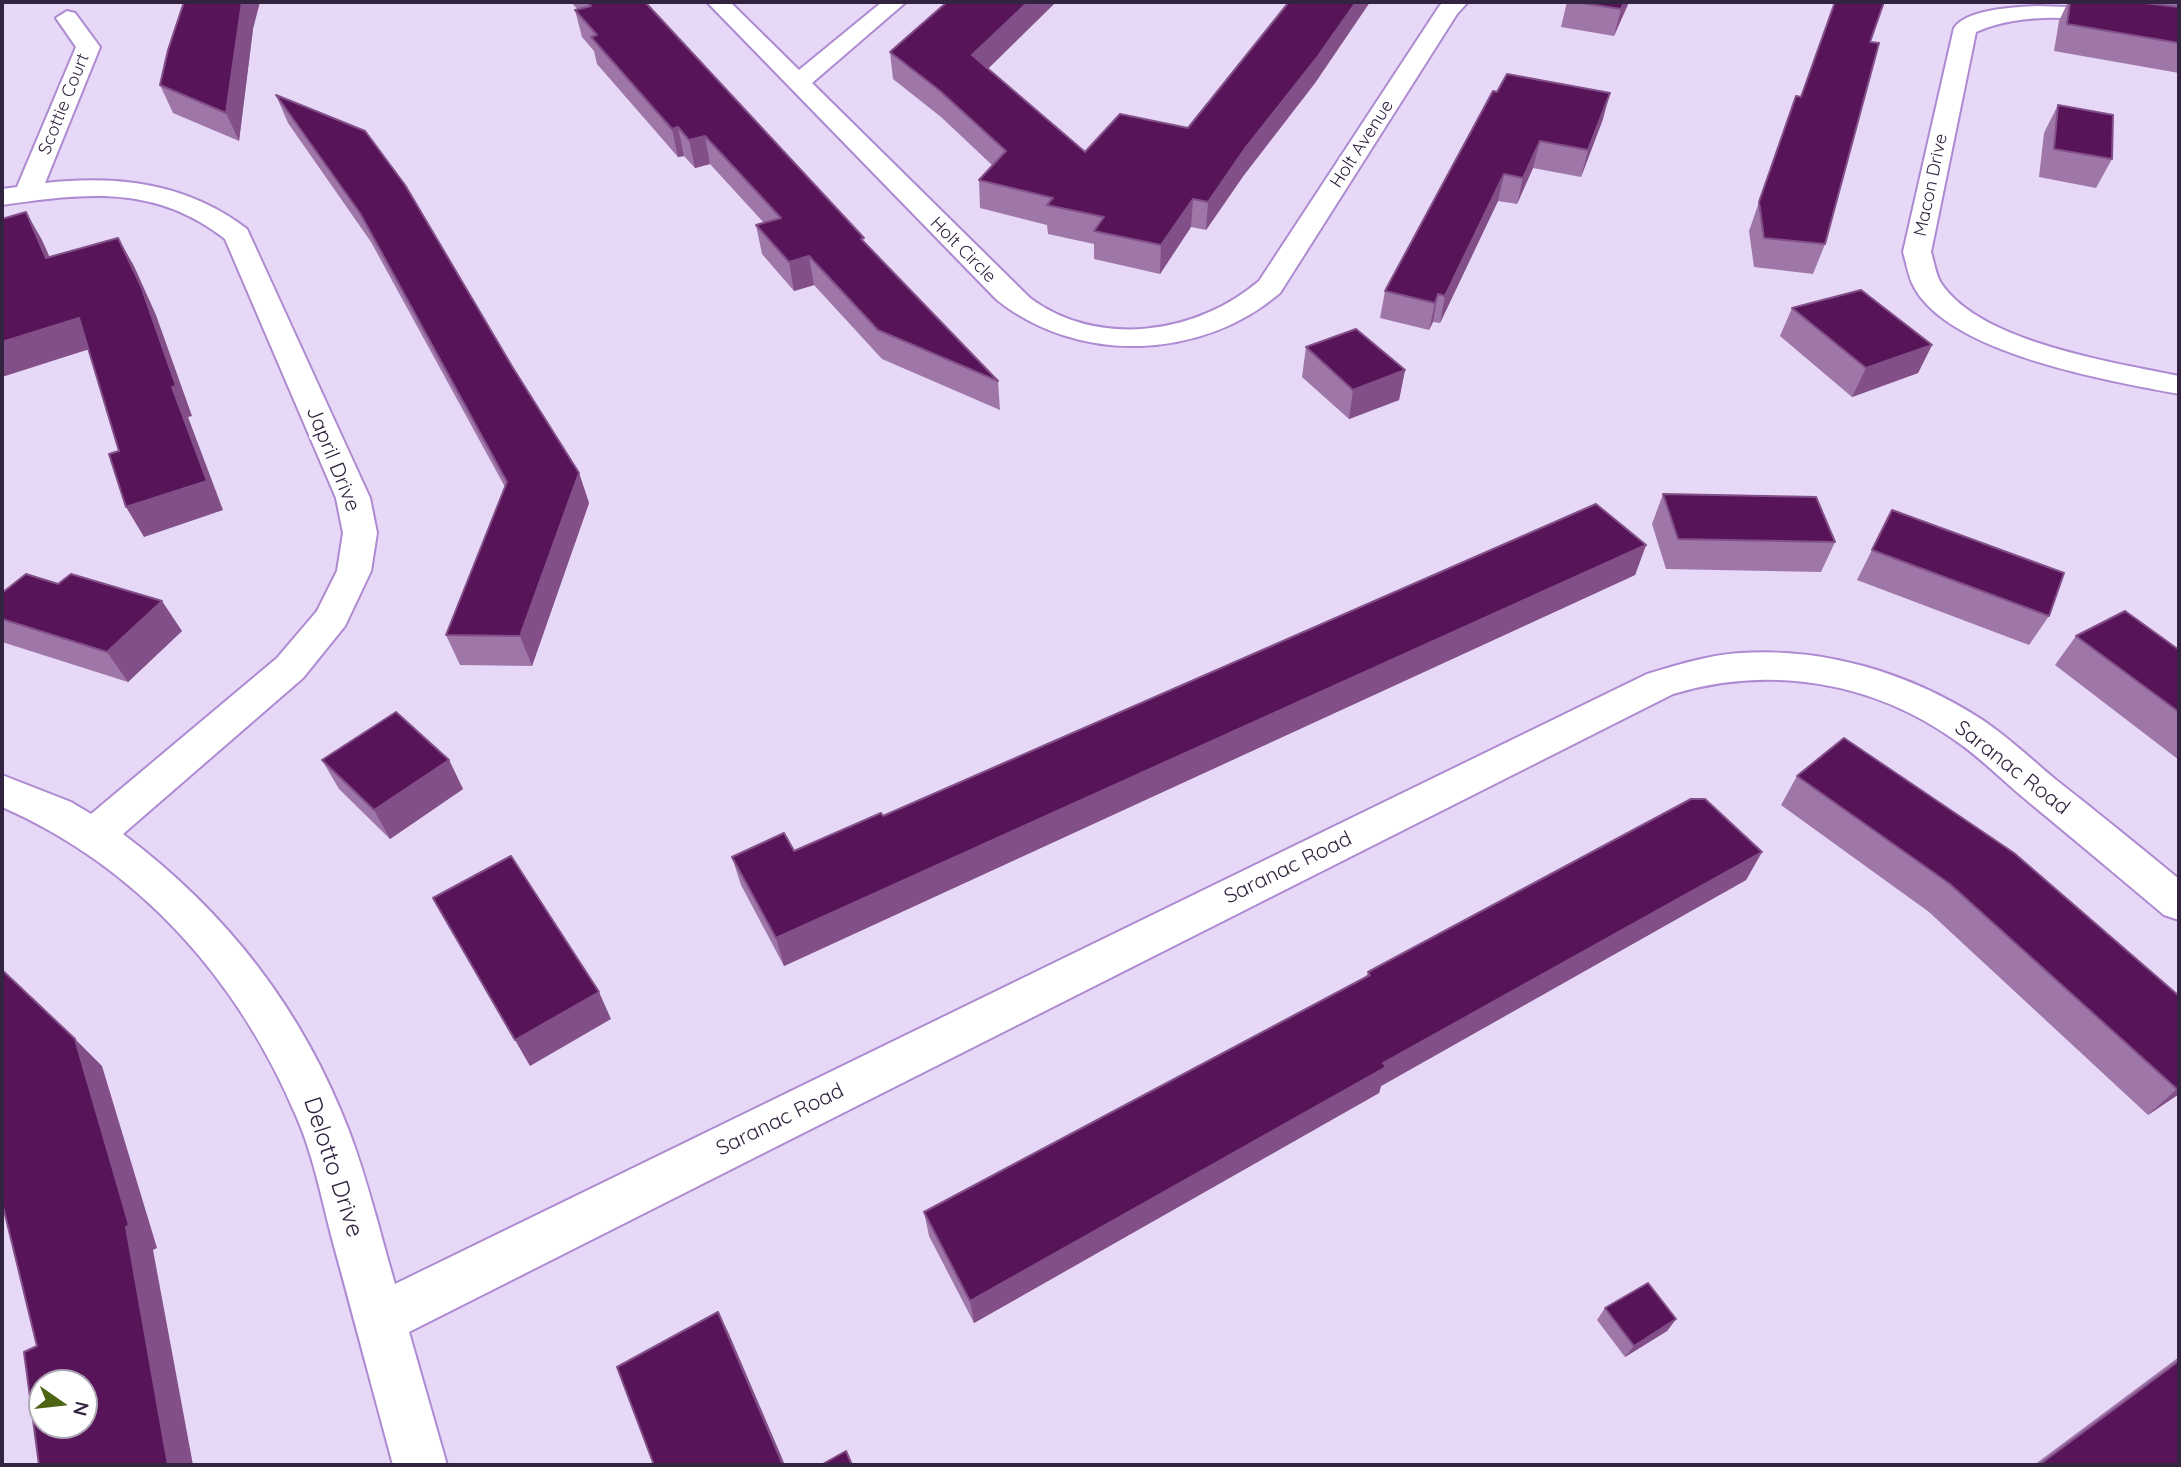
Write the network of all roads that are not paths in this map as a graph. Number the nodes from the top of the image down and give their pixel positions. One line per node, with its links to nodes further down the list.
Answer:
1 (718, 2): 6 (street, Holt Circle)
2 (895, 2): 6 (street)
3 (1457, 2): 8 (street, Holt Avenue)
4 (67, 18): 7 (street, Scottie Court)
5 (2179, 26): 9 (street, Macon Drive)
6 (798, 83): 8 (street, Holt Circle)
7 (15, 195): 11 (street, Japril Drive)
8 (1270, 287)
9 (2179, 385)
10 (2, 790): 11 (street, Delotto Drive)
11 (93, 836): 13 (street, Delotto Drive)
12 (2179, 903): 13 (street, Saranac Road)
13 (380, 1319): 14 (street, Delotto Drive)
14 (420, 1465)

